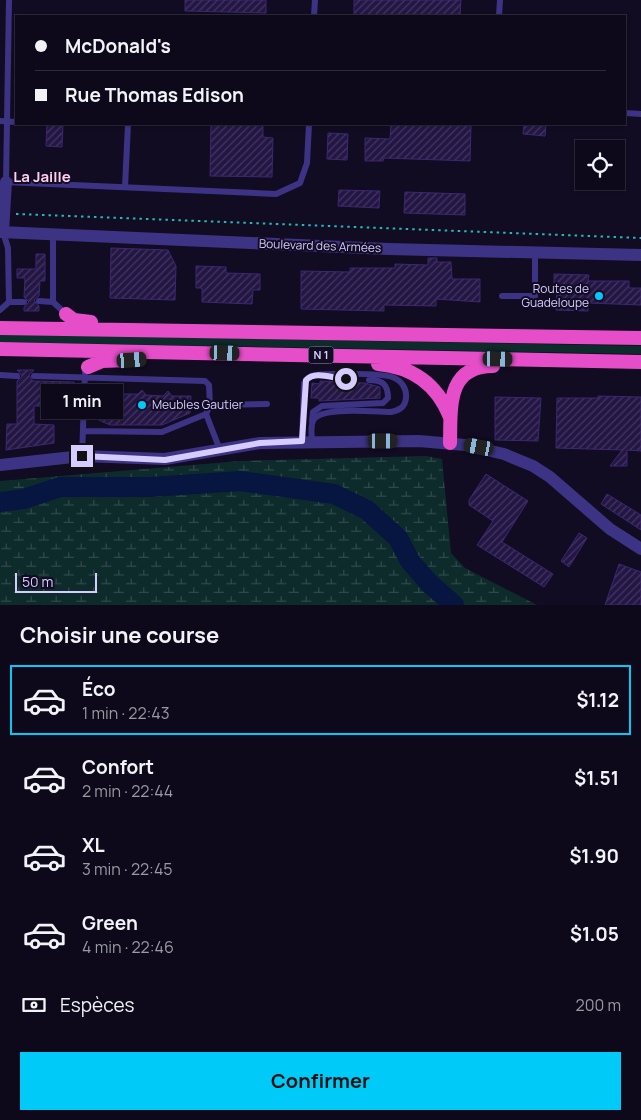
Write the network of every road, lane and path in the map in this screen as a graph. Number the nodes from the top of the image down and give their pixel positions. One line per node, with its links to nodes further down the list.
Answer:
1 (9, 0): 7 (lane)
2 (315, 0): 4 (lane)
3 (500, 0): 5 (lane)
4 (314, 15)
5 (499, 15)
6 (0, 52): 7 (lane)
7 (9, 52): 10 (lane)
8 (626, 113): 9 (lane)
9 (641, 114)
10 (3, 121): 13 (lane)
11 (128, 125): 14 (lane)
12 (309, 125): 14 (lane)
13 (3, 182): 14 (lane); 15 (street)
14 (125, 187)
15 (4, 214): 16 (street); 18 (path)
16 (1, 232): 17 (street, Boulevard des Armées); 23 (lane)
17 (53, 234): 19 (street, Boulevard des Armées); 25 (lane)
18 (641, 238)
19 (536, 253): 20 (street, Boulevard des Armées); 21 (lane)
20 (641, 255)
21 (502, 296)
22 (39, 301): 25 (lane)
23 (10, 302): 24 (lane); 26 (lane)
24 (24, 302)
25 (53, 302): 27 (lane)
26 (0, 310)
27 (66, 314): 29 (highway)
28 (0, 328): 29 (highway, N 1)
29 (222, 332): 30 (highway, N 1)
30 (641, 338)
31 (0, 349): 32 (highway, N 1)
32 (225, 353): 33 (highway, N 1); 36 (highway)
33 (268, 354): 34 (highway, N 1); 44 (highway)
34 (641, 362)
35 (641, 366): 44 (highway)
36 (86, 371): 40 (lane); 42 (lane); 46 (lane)
37 (0, 374): 39 (lane)
38 (322, 375): 45 (lane); 45 (lane); 47 (lane)
39 (17, 376)
40 (34, 376)
41 (268, 404): 42 (lane)
42 (210, 405): 43 (lane)
43 (206, 414): 46 (lane); 49 (lane)
44 (451, 419): 48 (highway)
45 (312, 422): 47 (lane)
46 (83, 431): 50 (lane)
47 (307, 441): 48 (street); 49 (street)
48 (450, 443): 52 (street)
49 (220, 450): 50 (street)
50 (82, 456): 51 (street)
51 (0, 464)
52 (641, 549)

